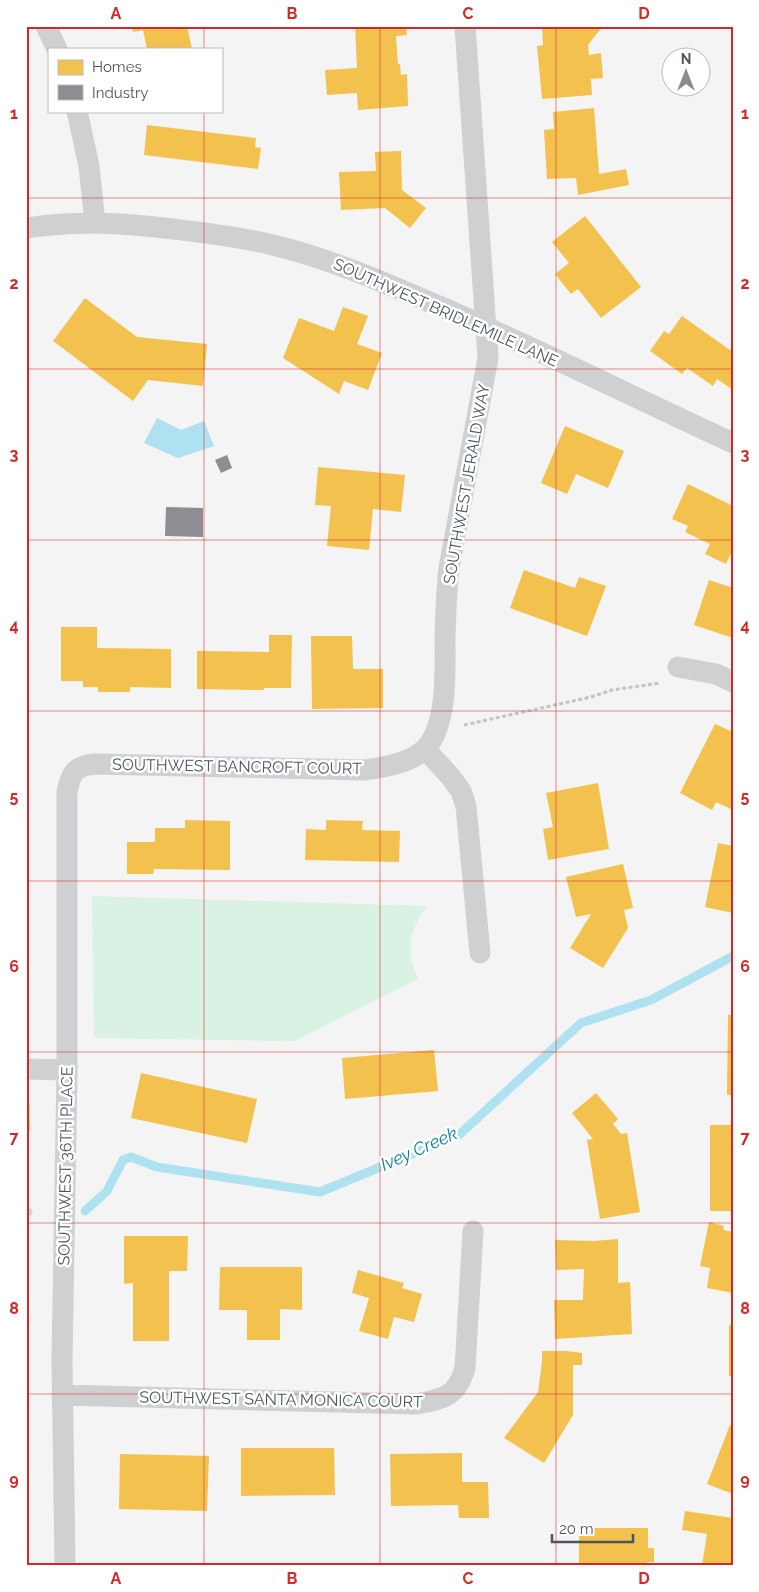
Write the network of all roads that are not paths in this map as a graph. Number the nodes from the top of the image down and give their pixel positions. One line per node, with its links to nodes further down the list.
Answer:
1 (46, 26): 3 (street)
2 (466, 26): 7 (street, SOUTHWEST JERALD WAY)
3 (57, 48)
4 (77, 112): 5 (street)
5 (95, 223): 6 (street, SOUTHWEST BRIDLEMILE LANE); 7 (street, SOUTHWEST BRIDLEMILE LANE)
6 (26, 228)
7 (487, 327): 8 (street, SOUTHWEST BRIDLEMILE LANE); 11 (street, SOUTHWEST JERALD WAY)
8 (733, 444)
9 (678, 667): 10 (street)
10 (733, 682)
11 (430, 740): 12 (street, SOUTHWEST BANCROFT COURT); 13 (street)
12 (76, 769): 15 (street, SOUTHWEST 36TH PLACE)
13 (480, 953)
14 (26, 1069): 15 (street)
15 (67, 1070): 17 (street, SOUTHWEST 36TH PLACE)
16 (473, 1232): 17 (street, SOUTHWEST SANTA MONICA COURT)
17 (62, 1395): 18 (street, SOUTHWEST 36TH PLACE)
18 (65, 1566)

